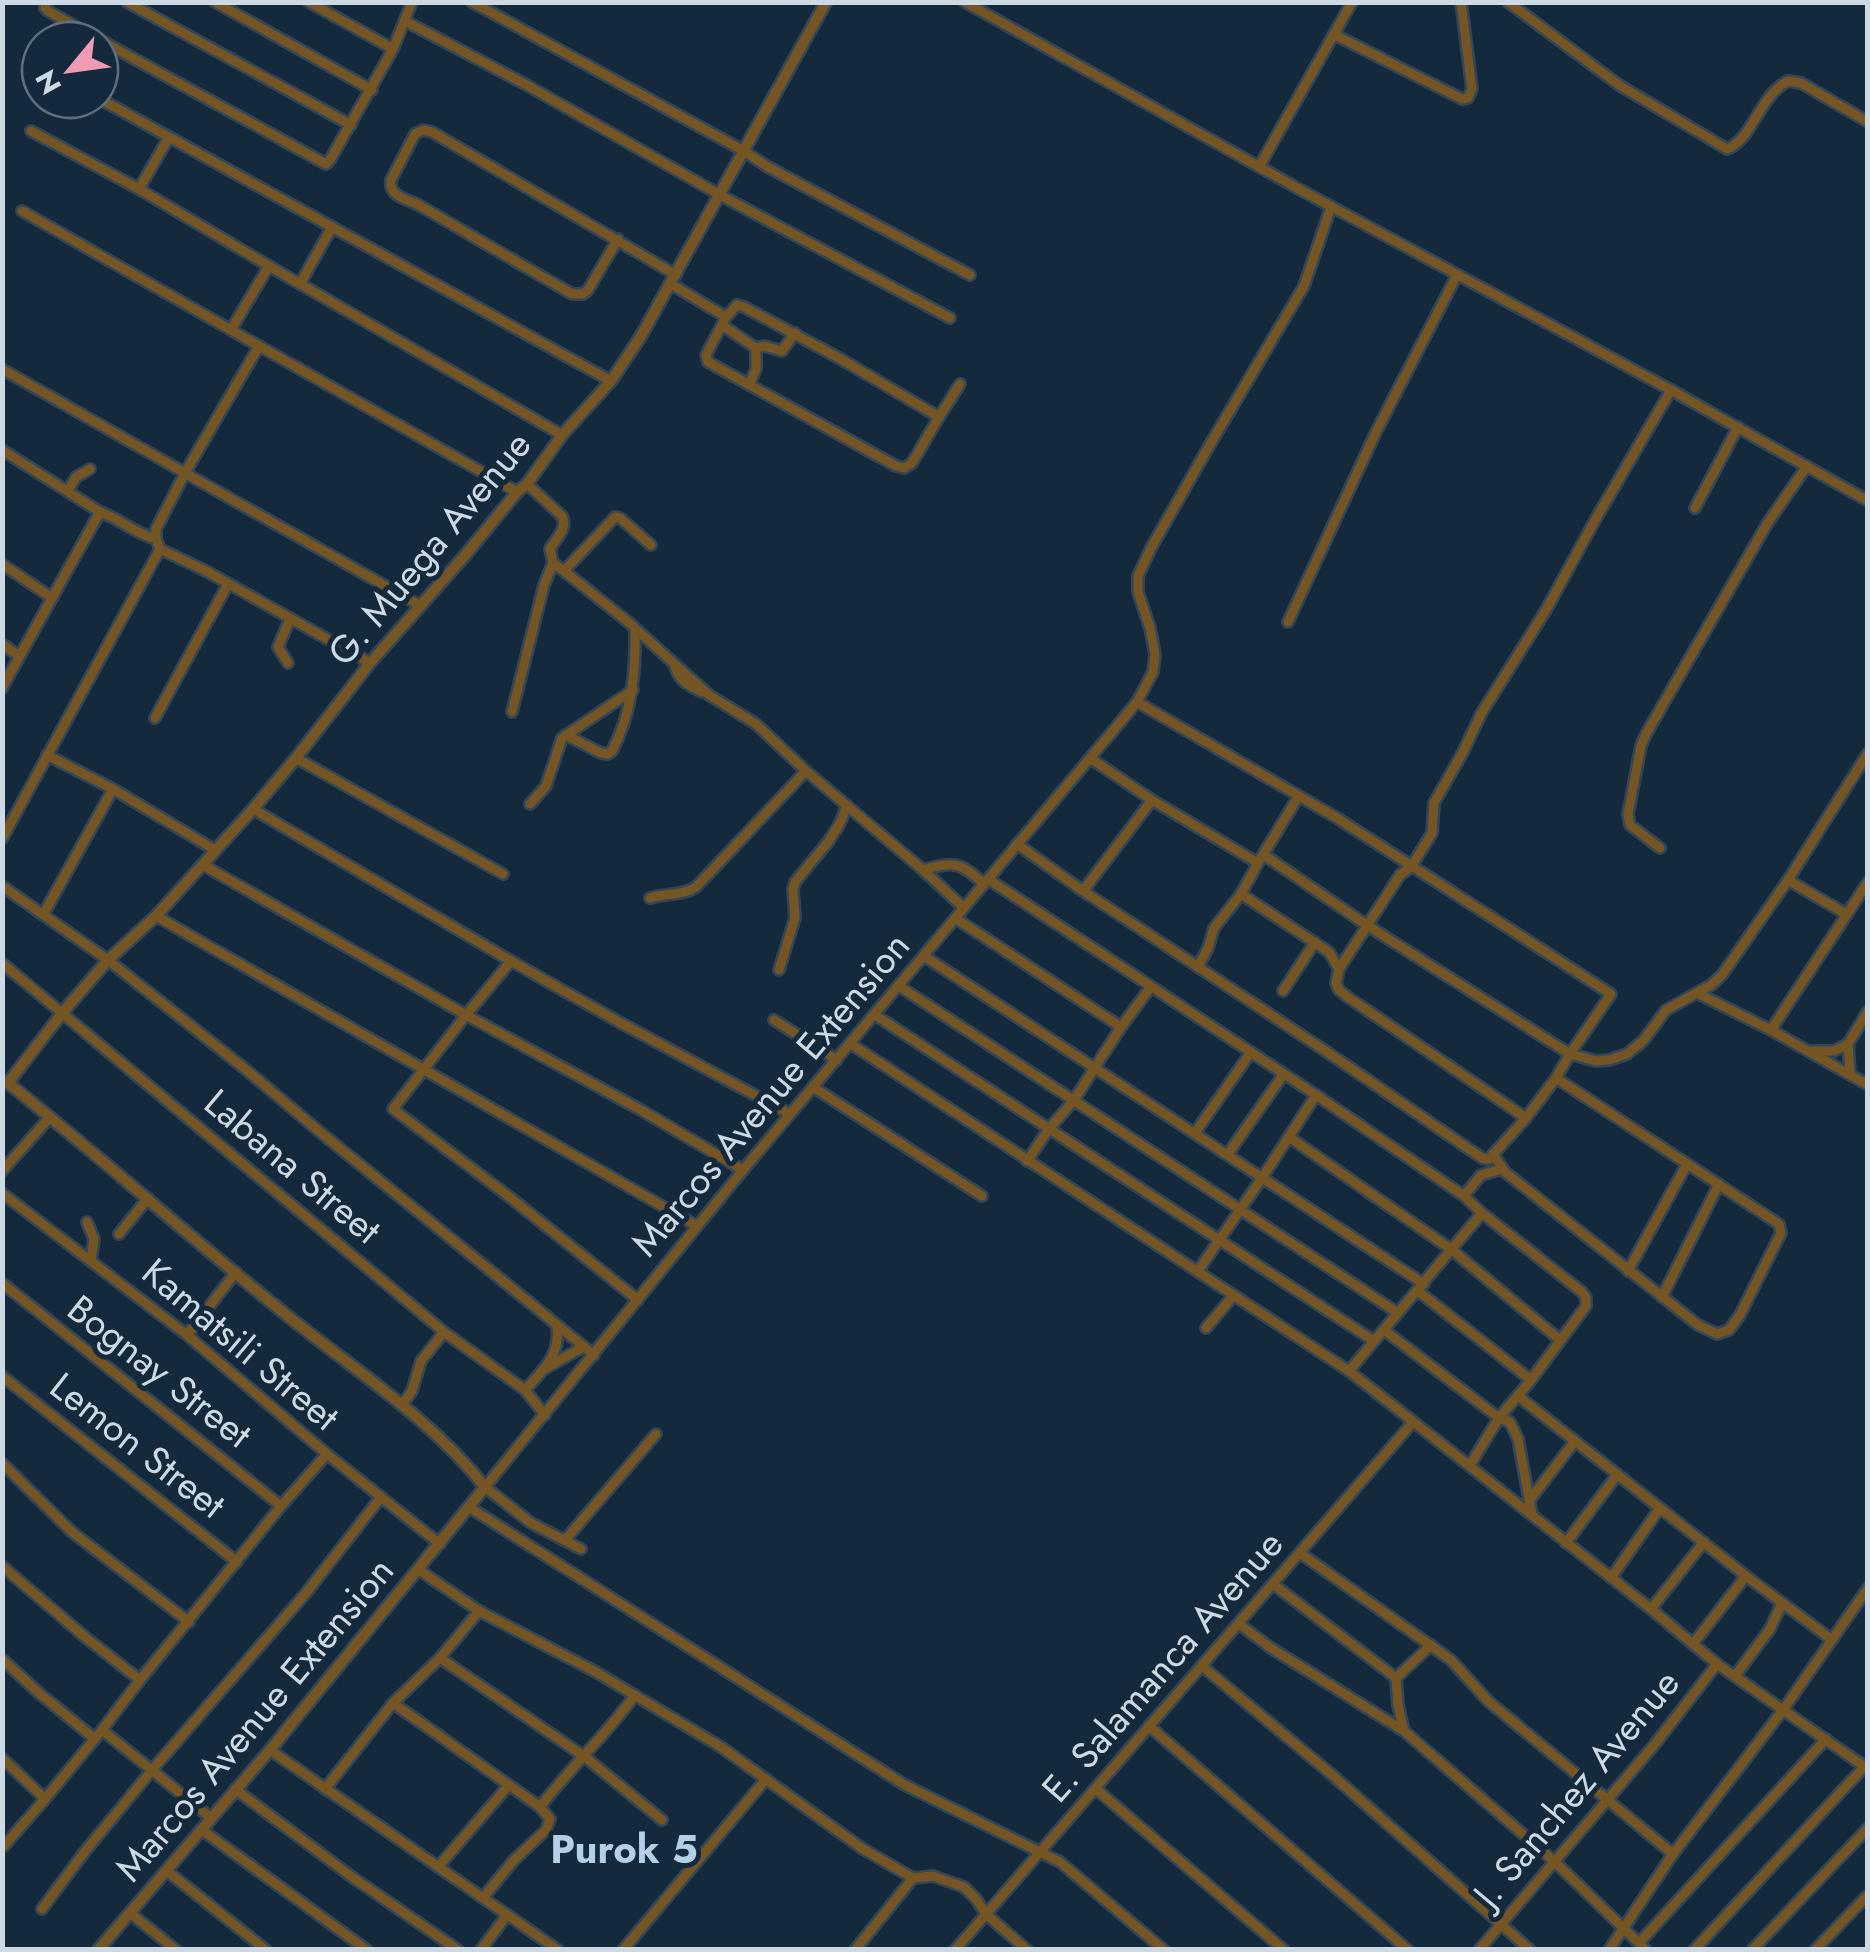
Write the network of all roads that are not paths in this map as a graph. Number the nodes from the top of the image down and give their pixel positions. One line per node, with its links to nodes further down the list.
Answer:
1 (46, 2): 12 (street)
2 (127, 2): 20 (street)
3 (215, 2): 17 (street)
4 (309, 2): 15 (street)
5 (472, 2): 23 (street)
6 (826, 2): 23 (street, G. Muega Avenue)
7 (965, 2): 24 (street)
8 (1352, 2): 14 (street)
9 (1461, 2): 14 (street)
10 (1508, 2): 19 (street)
11 (408, 4): 13 (street)
12 (64, 20)
13 (405, 21): 15 (street); 26 (street)
14 (1335, 35): 24 (street)
15 (393, 48): 17 (street)
16 (120, 51): 20 (street)
17 (372, 90): 20 (street)
18 (120, 109): 22 (street)
19 (1868, 122)
20 (351, 125)
21 (31, 131): 25 (street)
22 (169, 137): 25 (street); 29 (street)
23 (744, 151): 26 (street, G. Muega Avenue); 32 (street)
24 (1259, 167): 27 (street)
25 (139, 189): 31 (street)
26 (720, 194): 34 (street, G. Muega Avenue); 36 (street)
27 (1331, 207): 33 (street); 76 (street, Marcos Avenue Extension)
28 (22, 211): 38 (street)
29 (332, 227): 35 (street); 43 (street)
30 (618, 239): 30 (street); 34 (street)
31 (269, 266): 35 (street); 38 (street)
32 (970, 274)
33 (1457, 275): 46 (street); 68 (street)
34 (673, 280): 37 (street); 43 (street, G. Muega Avenue)
35 (300, 284): 49 (street)
36 (950, 318)
37 (724, 321): 39 (street); 41 (street); 44 (street)
38 (232, 328): 40 (street)
39 (794, 333): 41 (street); 47 (street)
40 (259, 346): 53 (street); 54 (street)
41 (756, 348): 44 (street)
42 (2, 369): 53 (street)
43 (611, 381): 49 (street, G. Muega Avenue)
44 (749, 384): 47 (street)
45 (960, 384): 47 (street)
46 (1671, 390): 48 (street); 98 (street)
47 (940, 416)
48 (1738, 427): 51 (street); 57 (street)
49 (562, 435): 54 (street, G. Muega Avenue)
50 (2, 450): 55 (street)
51 (1807, 466): 56 (street); 93 (street)
52 (90, 469): 55 (street)
53 (185, 473): 59 (street); 66 (street)
54 (522, 488): 61 (street); 66 (street, G. Muega Avenue)
55 (68, 491): 58 (street)
56 (1868, 501)
57 (1695, 508)
58 (100, 512): 59 (street); 65 (street)
59 (158, 544): 64 (street); 81 (street)
60 (651, 545): 63 (street)
61 (554, 563): 63 (street); 77 (street)
62 (2, 564): 65 (street)
63 (564, 572): 69 (street)
64 (228, 584): 67 (street); 78 (street)
65 (52, 598): 71 (street)
66 (421, 606): 73 (street, G. Muega Avenue)
67 (290, 619): 72 (street); 73 (street)
68 (1288, 622)
69 (636, 629): 75 (street); 84 (street)
70 (2, 644): 71 (street)
71 (19, 656): 74 (street)
72 (288, 663)
73 (370, 663): 82 (street, G. Muega Avenue)
74 (2, 688)
75 (632, 690): 79 (street); 79 (street)
76 (1137, 702): 83 (street, Marcos Avenue Extension); 86 (street)
77 (512, 712)
78 (154, 718)
79 (566, 735): 88 (street)
80 (1868, 753): 102 (street)
81 (47, 755): 85 (street); 91 (street)
82 (296, 758): 90 (street, G. Muega Avenue); 100 (street)
83 (1090, 758): 87 (street); 92 (street, Marcos Avenue Extension)
84 (806, 771): 89 (street); 108 (street)
85 (113, 789): 94 (street); 111 (street)
86 (1298, 797): 95 (street); 96 (street)
87 (1152, 800): 95 (street); 106 (street)
88 (530, 804)
89 (846, 806): 99 (street); 124 (street)
90 (253, 808): 94 (street, G. Muega Avenue); 120 (street)
91 (2, 839)
92 (1016, 844): 103 (street, Marcos Avenue Extension); 106 (street)
93 (1660, 848)
94 (214, 850): 97 (street, G. Muega Avenue)
95 (1261, 859): 107 (street); 114 (street)
96 (1399, 859): 98 (street); 101 (street)
97 (203, 864): 112 (street, G. Muega Avenue); 132 (street)
98 (1411, 867): 101 (street); 140 (street)
99 (922, 870): 103 (street); 109 (street)
100 (503, 874)
101 (1400, 874): 114 (street)
102 (1788, 880): 110 (street); 128 (street)
103 (986, 882): 109 (street, Marcos Avenue Extension); 126 (street)
104 (1868, 882): 110 (street)
105 (2, 886): 111 (street)
106 (1083, 891): 122 (street)
107 (1241, 894): 115 (street); 122 (street)
108 (650, 898)
109 (964, 908): 113 (street, Marcos Avenue Extension)
110 (1846, 914): 135 (street)
111 (44, 915): 119 (street)
112 (156, 916): 119 (street, G. Muega Avenue); 143 (street)
113 (955, 918): 118 (street, Marcos Avenue Extension); 134 (street)
114 (1368, 926): 117 (street); 140 (street)
115 (1315, 942): 116 (street); 127 (street)
116 (1329, 952): 117 (street); 123 (street)
117 (1350, 952): 123 (street)
118 (924, 956): 125 (street, Marcos Avenue Extension); 142 (street)
119 (108, 960): 129 (street, G. Muega Avenue); 188 (street)
120 (511, 961): 132 (street); 152 (street)
121 (2, 963): 129 (street, Labana Street)
122 (1198, 967): 159 (street)
123 (1339, 969): 154 (street)
124 (779, 970)
125 (899, 986): 131 (street, Marcos Avenue Extension); 151 (street)
126 (1150, 988): 134 (street); 139 (street)
127 (1283, 991)
128 (1697, 994): 135 (street); 140 (street)
129 (62, 1012): 147 (street, G. Muega Avenue); 191 (street, Labana Street)
130 (1868, 1012): 137 (street)
131 (875, 1014): 136 (street, Marcos Avenue Extension); 155 (street)
132 (466, 1015): 143 (street); 163 (street)
133 (774, 1020): 141 (street)
134 (1121, 1027): 142 (street)
135 (1771, 1030): 138 (street)
136 (851, 1044): 141 (street, Marcos Avenue Extension); 160 (street)
137 (1848, 1044): 138 (street); 144 (street)
138 (1810, 1051): 144 (street)
139 (1251, 1052): 145 (street); 156 (street)
140 (1570, 1054): 146 (street)
141 (836, 1060): 149 (street, Marcos Avenue Extension)
142 (1094, 1068): 151 (street); 156 (street)
143 (424, 1070): 174 (street); 186 (street)
144 (1850, 1074): 148 (street)
145 (1284, 1075): 150 (street); 158 (street)
146 (1556, 1078): 154 (street); 161 (street)
147 (5, 1081): 153 (street)
148 (1868, 1085)
149 (813, 1087): 152 (street, Marcos Avenue Extension); 168 (street)
150 (1316, 1095): 157 (street); 169 (street)
151 (1074, 1100): 155 (street); 171 (street)
152 (790, 1114): 163 (street, Marcos Avenue Extension)
153 (50, 1117): 164 (street); 170 (street)
154 (1526, 1118): 159 (street)
155 (1049, 1129): 160 (street); 176 (street)
156 (1195, 1133): 158 (street)
157 (1289, 1137): 165 (street); 177 (street)
158 (1228, 1154): 165 (street)
159 (1493, 1154): 162 (street)
160 (1027, 1161): 179 (street)
161 (1687, 1164): 166 (street); 180 (street)
162 (1502, 1169): 169 (street); 180 (street)
163 (742, 1170): 174 (street, Marcos Avenue Extension)
164 (2, 1171)
165 (1262, 1178): 171 (street); 183 (street)
166 (1719, 1184): 185 (street); 185 (street)
167 (2, 1193): 178 (street, Kamatsili Street)
168 (982, 1196)
169 (1464, 1196): 172 (street)
170 (148, 1198): 175 (street); 181 (street)
171 (1241, 1209): 176 (street); 187 (street)
172 (1482, 1213): 177 (street); 193 (street)
173 (87, 1222): 178 (street)
174 (698, 1226): 186 (street, Marcos Avenue Extension)
175 (119, 1234)
176 (1220, 1241): 179 (street); 194 (street)
177 (1452, 1250): 183 (street); 193 (street)
178 (91, 1260): 192 (street, Kamatsili Street)
179 (1198, 1271): 184 (street)
180 (1628, 1271): 185 (street)
181 (236, 1272): 192 (street); 203 (street)
182 (3, 1284): 216 (street, Bognay Street)
183 (1421, 1287): 187 (street); 200 (street)
184 (1234, 1295): 189 (street); 198 (street)
185 (1662, 1297)
186 (638, 1300): 196 (street, Marcos Avenue Extension)
187 (1398, 1313): 190 (street)
188 (557, 1326): 195 (street); 197 (street)
189 (1206, 1328)
190 (1384, 1330): 194 (street); 205 (street)
191 (444, 1332): 201 (street, Labana Street); 203 (street)
192 (187, 1335): 209 (street, Kamatsili Street)
193 (1560, 1340): 200 (street)
194 (1374, 1341): 198 (street)
195 (583, 1346): 196 (street); 197 (street)
196 (594, 1355): 204 (street, Marcos Avenue Extension)
197 (543, 1370): 201 (street)
198 (1349, 1372): 206 (street)
199 (2, 1376): 226 (street, Lemon Street)
200 (1531, 1380): 202 (street)
201 (524, 1390): 204 (street, Labana Street)
202 (1518, 1396): 205 (street); 208 (street)
203 (402, 1405): 213 (street)
204 (544, 1415): 213 (street, Marcos Avenue Extension)
205 (1499, 1418): 211 (street); 215 (street)
206 (1413, 1422): 211 (street); 225 (street, E. Salamanca Avenue)
207 (656, 1434): 220 (street)
208 (1574, 1441): 212 (street); 215 (street)
209 (327, 1454): 214 (street, Kamatsili Street); 216 (street)
210 (2, 1463): 236 (street)
211 (1470, 1465): 219 (street)
212 (1618, 1475): 218 (street); 223 (street)
213 (485, 1487): 217 (street, Marcos Avenue Extension); 220 (street)
214 (381, 1497): 222 (street, Kamatsili Street); 259 (street)
215 (1530, 1501): 219 (street)
216 (281, 1506): 226 (street)
217 (469, 1507): 222 (street, Marcos Avenue Extension); 273 (street)
218 (1660, 1508): 221 (street); 230 (street)
219 (1532, 1515): 223 (street)
220 (565, 1540): 224 (street)
221 (1704, 1542): 229 (street); 234 (street)
222 (440, 1544): 228 (street, Marcos Avenue Extension)
223 (1566, 1544): 230 (street)
224 (581, 1549)
225 (1300, 1552): 231 (street, E. Salamanca Avenue); 240 (street)
226 (237, 1562): 236 (street)
227 (2, 1566): 247 (street)
228 (419, 1570): 235 (street); 255 (street, Marcos Avenue Extension)
229 (1746, 1576): 233 (street); 239 (street)
230 (1611, 1578): 234 (street)
231 (1273, 1584): 237 (street, E. Salamanca Avenue); 246 (street)
232 (1868, 1588): 238 (street)
233 (1782, 1603): 238 (street); 245 (street)
234 (1651, 1608): 239 (street)
235 (478, 1611): 241 (street); 248 (street)
236 (188, 1622): 247 (street)
237 (1239, 1624): 244 (street, E. Salamanca Avenue); 252 (street)
238 (1831, 1639): 250 (street)
239 (1693, 1644): 243 (street)
240 (1432, 1645): 246 (street); 266 (street)
241 (440, 1658): 249 (street); 256 (street)
242 (2, 1659): 253 (street)
243 (1717, 1664): 245 (street); 266 (street, J. Sanchez Avenue)
244 (1202, 1666): 251 (street, E. Salamanca Avenue); 285 (street)
245 (1734, 1676): 250 (street)
246 (1396, 1678): 252 (street)
247 (140, 1680): 253 (street)
248 (635, 1695): 256 (street); 260 (street)
249 (393, 1703): 261 (street); 264 (street)
250 (1784, 1710): 254 (street); 274 (street)
251 (1148, 1726): 263 (street, E. Salamanca Avenue); 301 (street)
252 (1404, 1731): 275 (street)
253 (98, 1735): 259 (street); 265 (street)
254 (1826, 1739): 258 (street); 287 (street)
255 (270, 1750): 262 (street, Marcos Avenue Extension); 264 (street)
256 (585, 1757): 267 (street); 269 (street)
257 (2, 1758): 265 (street)
258 (1866, 1768): 305 (street)
259 (152, 1770): 268 (street); 281 (street)
260 (766, 1779): 278 (street); 295 (street)
261 (508, 1786): 267 (street); 276 (street)
262 (235, 1788): 268 (street, Marcos Avenue Extension); 292 (street)
263 (1096, 1788): 273 (street, E. Salamanca Avenue); 300 (street)
264 (325, 1789): 276 (street)
265 (45, 1799): 272 (street)
266 (1606, 1800): 274 (street); 275 (street, J. Sanchez Avenue)
267 (540, 1808): 280 (street)
268 (211, 1818): 271 (street, Marcos Avenue Extension)
269 (662, 1820)
270 (1868, 1828): 306 (street)
271 (202, 1830): 277 (street, Marcos Avenue Extension); 291 (street)
272 (4, 1846)
273 (1041, 1851): 283 (street, E. Salamanca Avenue); 299 (street)
274 (1673, 1854): 286 (street)
275 (1555, 1862): 285 (street, J. Sanchez Avenue); 286 (street)
276 (438, 1867): 280 (street)
277 (167, 1871): 282 (street, Marcos Avenue Extension); 290 (street)
278 (913, 1878): 283 (street); 296 (street)
279 (1868, 1895): 307 (street)
280 (484, 1898): 284 (street)
281 (42, 1909)
282 (130, 1913): 288 (street, Marcos Avenue Extension); 289 (street)
283 (986, 1914): 297 (street, E. Salamanca Avenue); 298 (street)
284 (507, 1915): 293 (street); 294 (street)
285 (1502, 1924): 302 (street, J. Sanchez Avenue); 303 (street)
286 (1624, 1927): 287 (street); 304 (street)
287 (1643, 1946)
288 (98, 1950)
289 (176, 1950)
290 (266, 1950)
291 (366, 1950)
292 (458, 1950)
293 (481, 1950)
294 (558, 1950)
295 (622, 1950)
296 (855, 1950)
297 (956, 1950)
298 (1027, 1950)
299 (1164, 1950)
300 (1284, 1950)
301 (1408, 1950)
302 (1479, 1950)
303 (1530, 1950)
304 (1609, 1950)
305 (1694, 1950)
306 (1752, 1950)
307 (1815, 1950)

